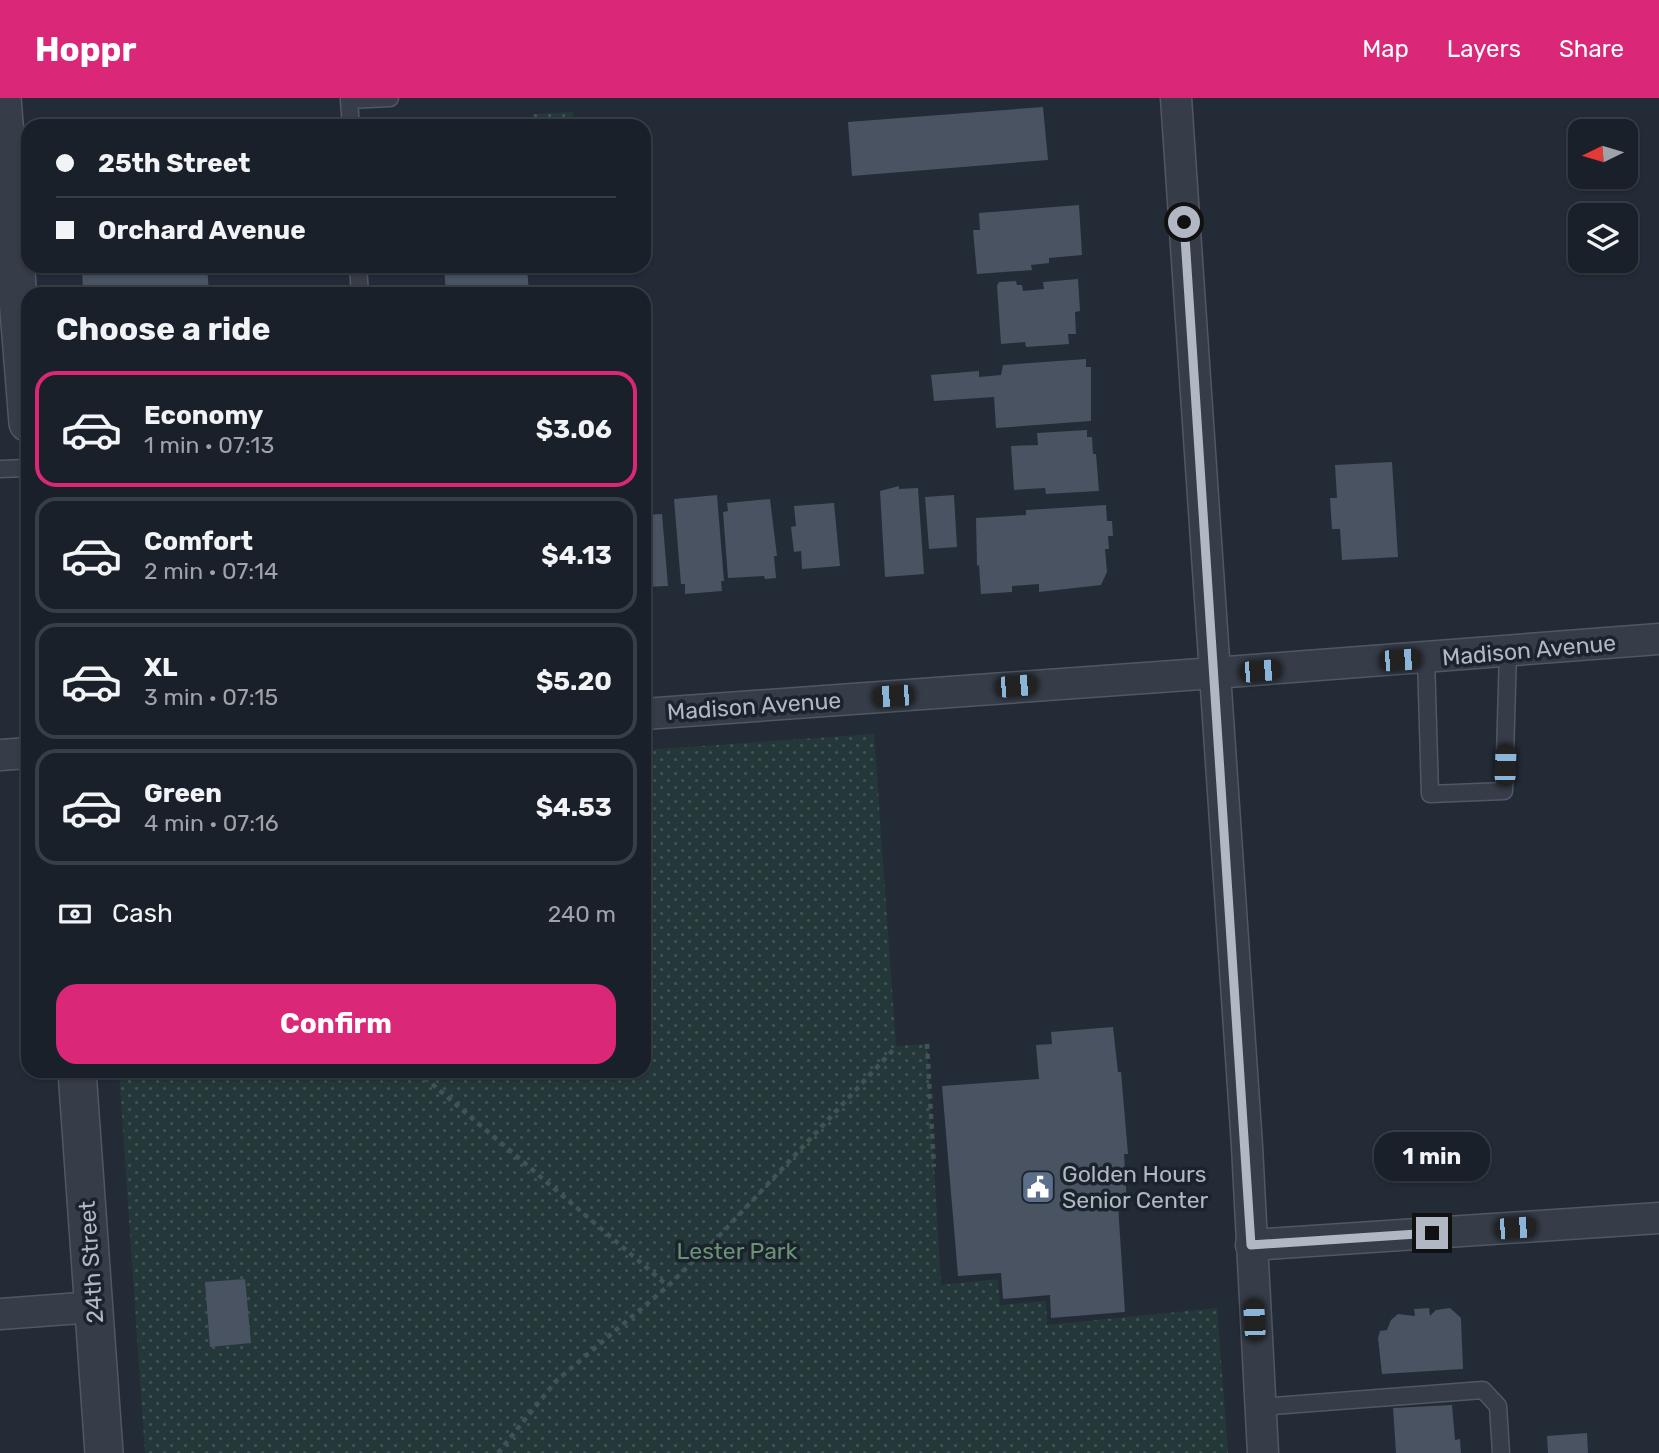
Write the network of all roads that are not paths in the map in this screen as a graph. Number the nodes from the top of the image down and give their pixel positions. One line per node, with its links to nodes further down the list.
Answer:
1 (390, 98): 4 (lane)
2 (1176, 98): 11 (street)
3 (2, 111): 5 (street)
4 (350, 119)
5 (21, 297)
6 (21, 468): 7 (lane)
7 (0, 469)
8 (1659, 639): 9 (street, Madison Avenue)
9 (1508, 651): 10 (street, Madison Avenue); 10 (lane)
10 (1426, 658): 11 (street, Madison Avenue)
11 (1215, 675): 12 (street, Madison Avenue); 17 (street)
12 (651, 713)
13 (21, 754): 14 (street)
14 (0, 755)
15 (78, 1078): 18 (street, 24th Street)
16 (1659, 1218): 17 (street)
17 (1251, 1245): 20 (street)
18 (94, 1307): 19 (street); 21 (street, 24th Street)
19 (0, 1314)
20 (1260, 1408): 22 (street); 23 (lane)
21 (104, 1453)
22 (1263, 1453)
23 (1501, 1453)

